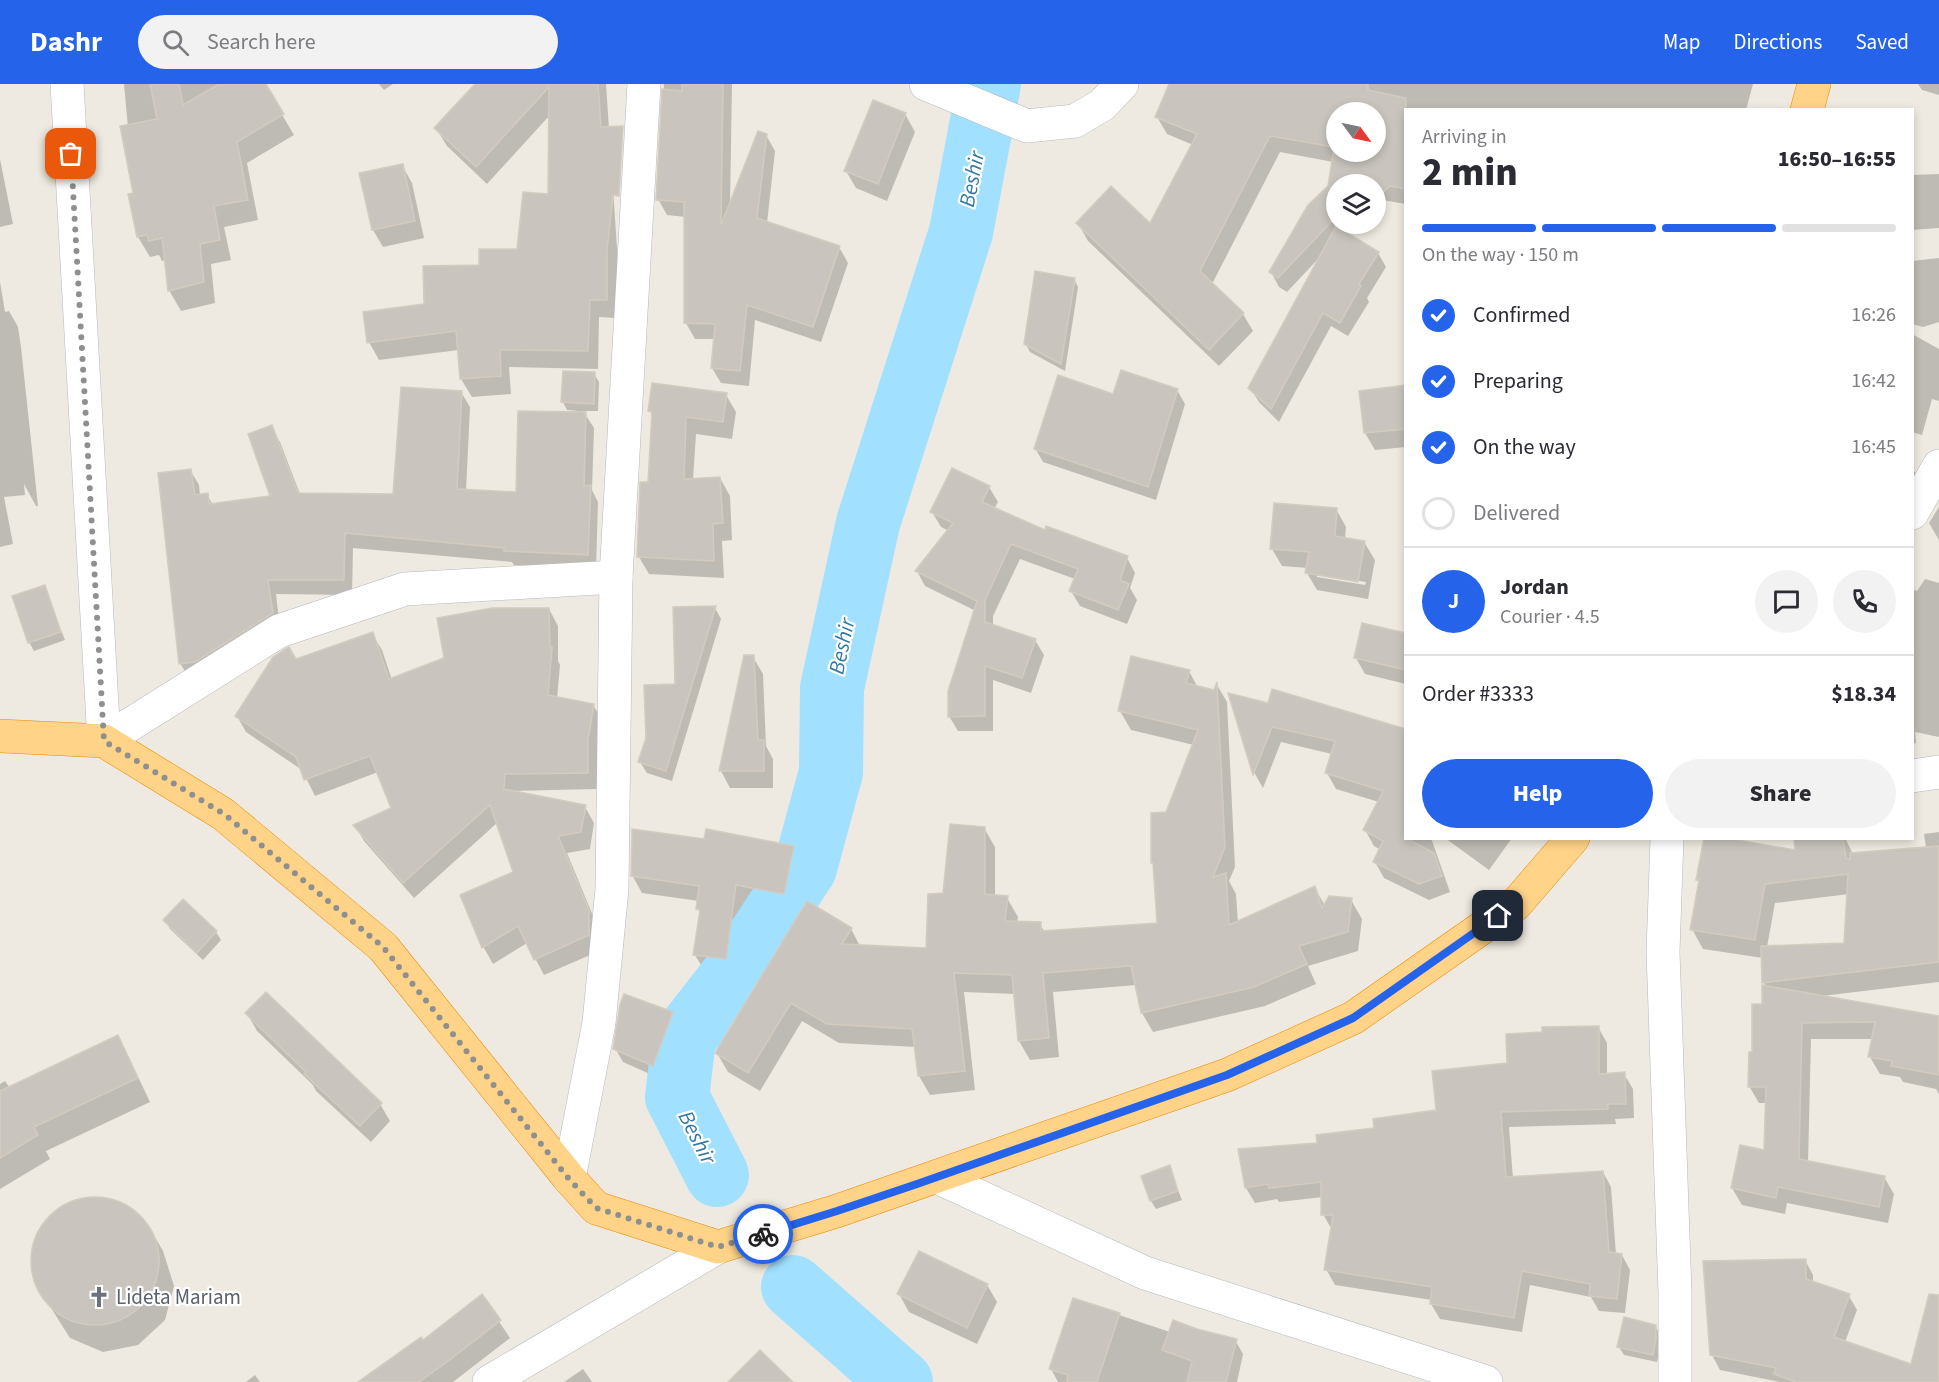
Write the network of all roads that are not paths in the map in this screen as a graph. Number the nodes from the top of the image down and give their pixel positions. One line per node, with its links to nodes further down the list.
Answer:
1 (67, 84): 11 (street)
2 (644, 84): 9 (street)
3 (1122, 84): 5 (street)
4 (1814, 84): 6 (highway)
5 (931, 87)
6 (1808, 108)
7 (1939, 466): 8 (street)
8 (1914, 510)
9 (616, 577): 11 (street); 17 (street)
10 (0, 736): 11 (highway)
11 (104, 741): 17 (highway)
12 (1939, 772): 13 (street)
13 (1914, 776)
14 (1571, 840): 16 (highway)
15 (1667, 840): 21 (street)
16 (937, 1177): 18 (highway); 20 (street)
17 (569, 1179): 18 (highway)
18 (718, 1247): 19 (street)
19 (489, 1382)
20 (1486, 1382)
21 (1675, 1382)

